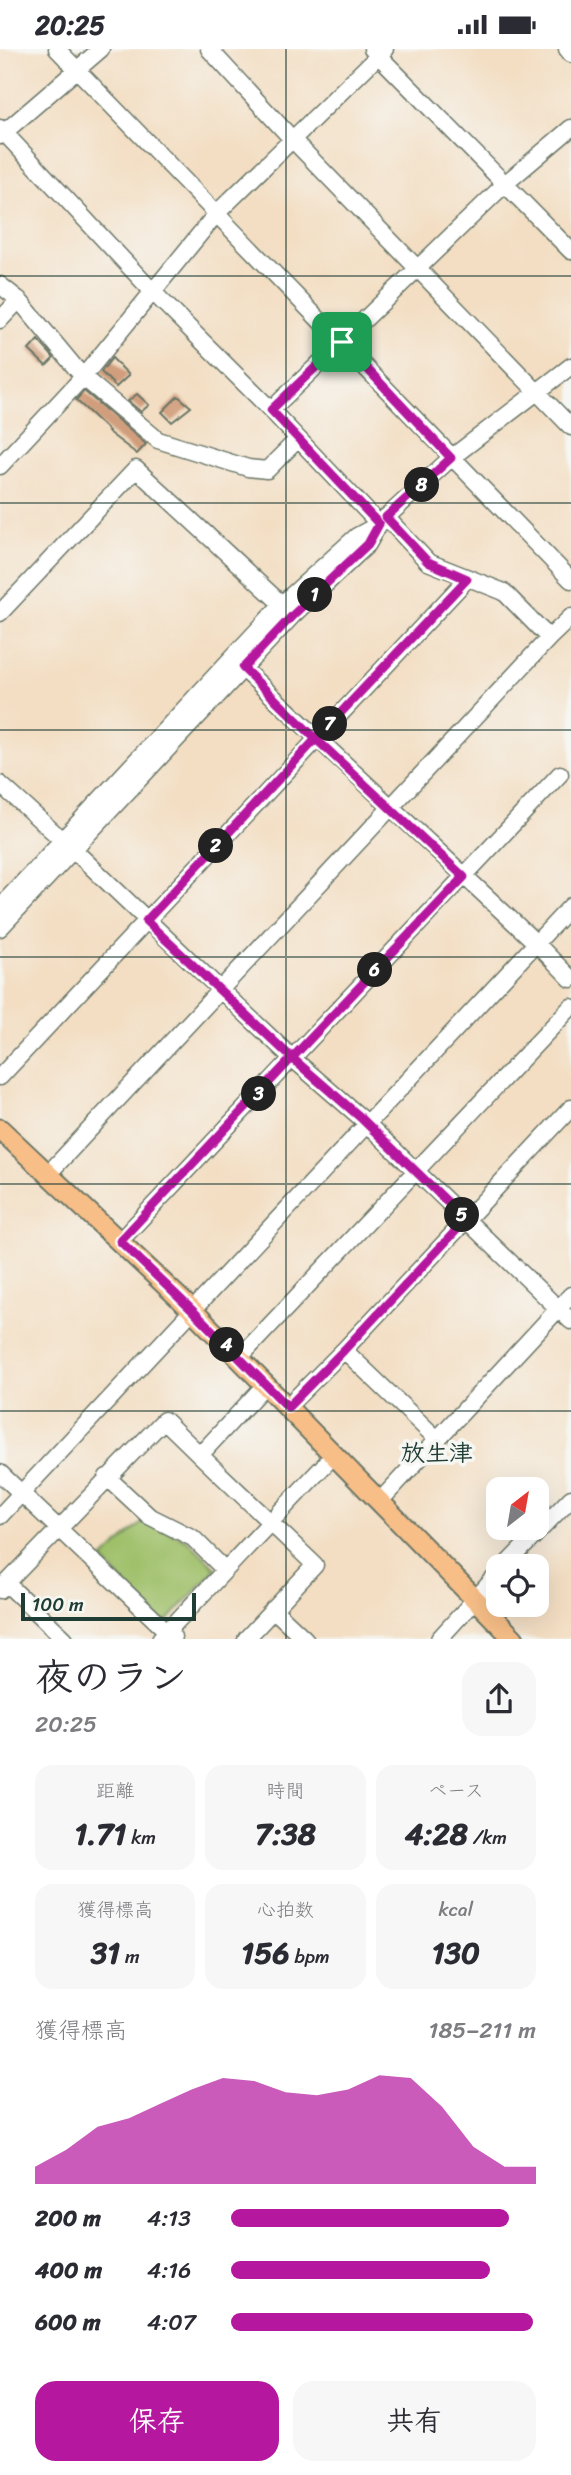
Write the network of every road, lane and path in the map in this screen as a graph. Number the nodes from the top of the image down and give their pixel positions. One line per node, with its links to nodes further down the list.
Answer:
1 (57, 49): 7 (street)
2 (101, 49): 7 (street)
3 (209, 49): 10 (street)
4 (567, 49): 6 (street)
5 (378, 51): 10 (street); 11 (street)
6 (571, 54)
7 (77, 70): 9 (street); 12 (street)
8 (571, 128): 11 (street)
9 (1, 132): 16 (street)
10 (292, 139): 12 (street); 14 (street)
11 (506, 183): 13 (street); 14 (street)
12 (217, 213): 16 (street); 19 (street)
13 (571, 251)
14 (417, 269): 19 (street); 22 (street)
15 (0, 285): 17 (street)
16 (153, 292): 21 (street); 23 (street)
17 (19, 300): 18 (street); 21 (street)
18 (0, 320)
19 (342, 342): 23 (street); 26 (street)
20 (571, 366): 22 (street)
21 (83, 377): 25 (street); 27 (street)
22 (536, 391): 24 (street); 26 (street)
23 (271, 410): 25 (street)
24 (571, 427)
25 (298, 439): 28 (street)
26 (451, 458): 28 (street); 30 (street)
27 (0, 466)
28 (383, 520): 29 (street); 31 (street)
29 (467, 579): 34 (street); 36 (street)
30 (571, 580)
31 (287, 610): 32 (street); 35 (street)
32 (0, 613)
33 (571, 617): 34 (street)
34 (549, 638): 39 (street)
35 (237, 663): 36 (street); 40 (street)
36 (316, 739): 39 (street); 44 (street)
37 (560, 774): 41 (street)
38 (0, 784): 40 (street)
39 (391, 809): 41 (street); 48 (street)
40 (67, 846): 43 (street); 44 (street); 45 (street)
41 (464, 877): 46 (street); 50 (street)
42 (571, 906): 46 (street)
43 (0, 907)
44 (146, 921): 48 (street); 51 (street)
45 (0, 928)
46 (536, 943): 47 (street); 53 (street)
47 (571, 979)
48 (220, 990): 50 (street); 56 (street)
49 (571, 1007): 55 (street)
50 (292, 1058): 53 (street); 58 (street)
51 (0, 1077)
52 (568, 1117): 57 (street)
53 (368, 1125): 55 (street); 61 (street)
54 (0, 1129): 56 (main road)
55 (415, 1170): 57 (street); 64 (street)
56 (48, 1174): 58 (main road)
57 (466, 1220): 60 (street); 63 (street)
58 (120, 1241): 61 (main road)
59 (571, 1295): 60 (street)
60 (558, 1309): 62 (street); 67 (street)
61 (193, 1311): 64 (main road); 72 (street)
62 (571, 1321)
63 (344, 1350): 66 (street); 67 (street)
64 (239, 1357): 65 (main road)
65 (265, 1385): 66 (main road); 68 (street)
66 (288, 1407): 69 (main road)
67 (437, 1439): 74 (street)
68 (200, 1455): 71 (street); 76 (street)
69 (334, 1455): 74 (main road); 76 (street)
70 (0, 1473): 72 (street)
71 (107, 1478): 77 (street); 79 (street)
72 (21, 1493): 75 (street); 77 (street)
73 (571, 1498): 78 (street)
74 (380, 1501): 82 (main road)
75 (0, 1516)
76 (270, 1523): 79 (street); 83 (street)
77 (59, 1528): 80 (street); 84 (street)
78 (517, 1554)
79 (225, 1570): 84 (street)
80 (3, 1587): 85 (street)
81 (486, 1587): 82 (street)
82 (475, 1598): 88 (street); 89 (main road)
83 (274, 1609): 86 (street); 87 (street)
84 (168, 1636)
85 (65, 1639)
86 (246, 1639)
87 (305, 1639)
88 (439, 1639)
89 (514, 1639)

